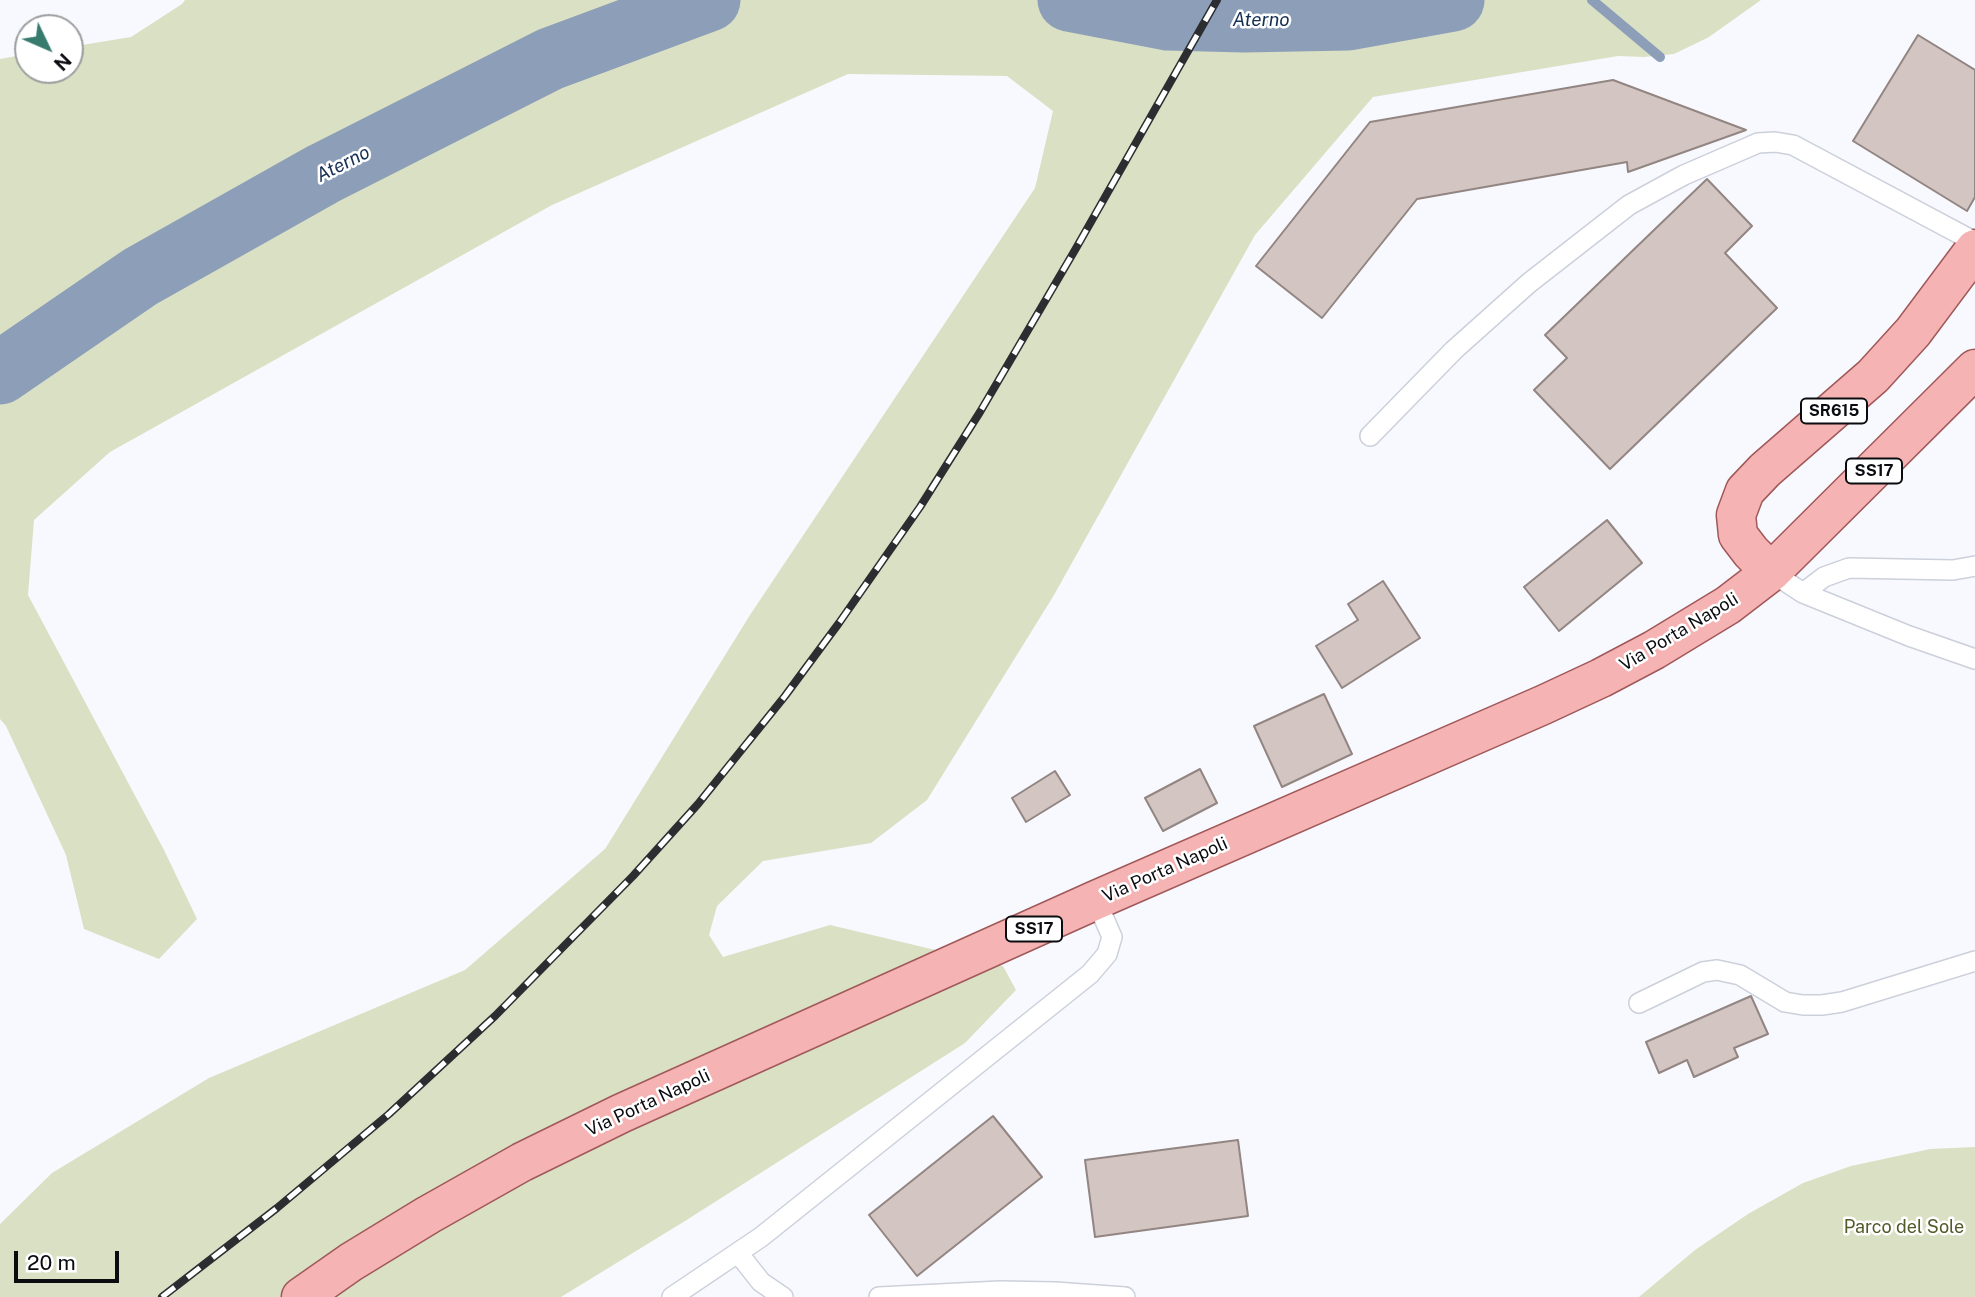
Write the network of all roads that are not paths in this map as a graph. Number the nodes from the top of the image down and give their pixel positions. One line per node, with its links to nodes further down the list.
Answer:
1 (1975, 242): 4 (lane)
2 (1975, 249): 6 (main road, SR615)
3 (1975, 369): 6 (main road, Via Porta Napoli / SS17)
4 (1370, 436)
5 (1975, 566): 7 (lane)
6 (1771, 572): 7 (lane); 9 (main road, Via Porta Napoli / SS17)
7 (1803, 593): 8 (lane)
8 (1975, 659)
9 (1097, 900): 12 (lane); 13 (main road, Via Porta Napoli / SS17)
10 (1975, 961): 11 (lane)
11 (1639, 1003)
12 (738, 1253): 14 (lane); 15 (lane)
13 (301, 1297)
14 (672, 1297)
15 (782, 1297)
16 (879, 1297): 17 (lane)
17 (1125, 1297)

